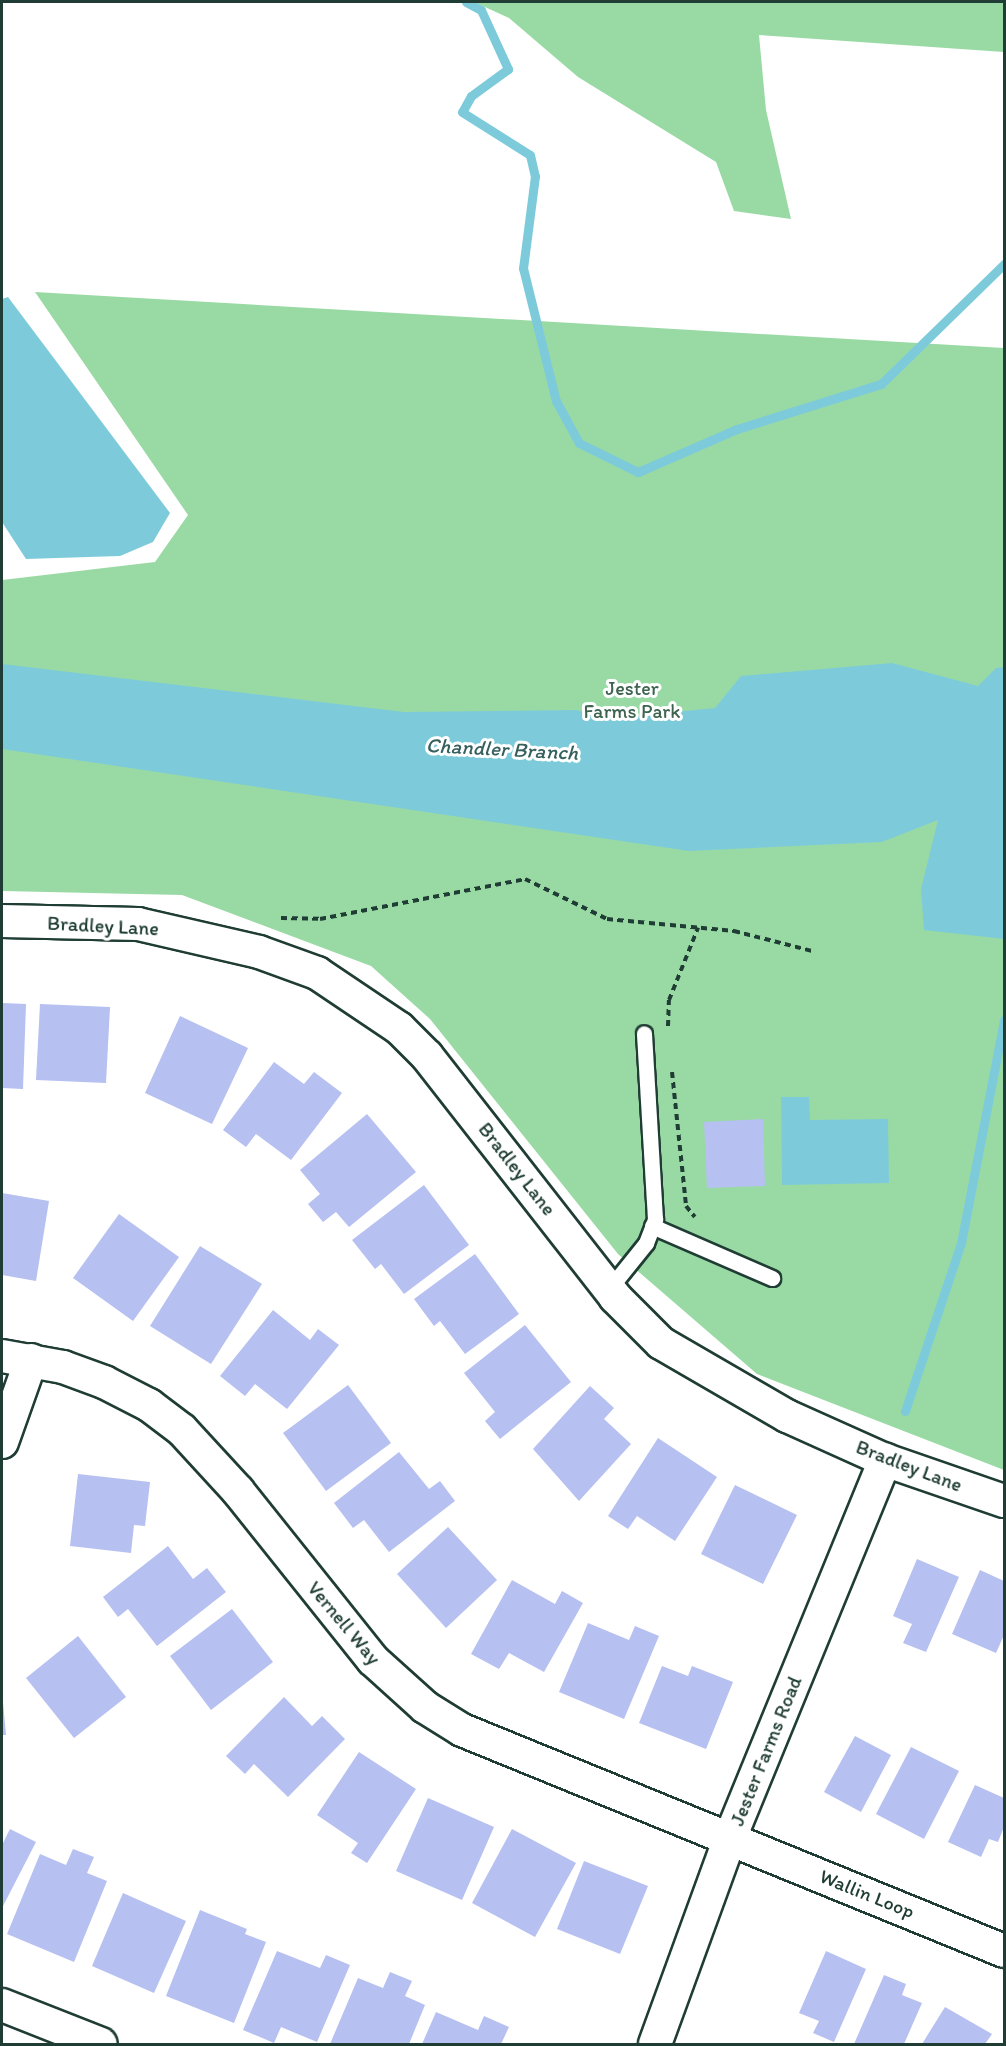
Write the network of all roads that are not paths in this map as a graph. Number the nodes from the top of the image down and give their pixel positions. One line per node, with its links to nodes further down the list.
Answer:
1 (2, 921): 5 (street, Bradley Lane)
2 (644, 1033): 3 (lane)
3 (652, 1226): 4 (lane); 5 (lane)
4 (772, 1278)
5 (609, 1289): 8 (street, Bradley Lane)
6 (16, 1358): 7 (street); 10 (street, Vernell Way)
7 (2, 1442)
8 (885, 1460): 9 (street, Bradley Lane); 10 (street, Jester Farms Road)
9 (1005, 1501)
10 (730, 1838): 11 (street, Wallin Loop); 14 (street, Jester Farms Road)
11 (1005, 1951)
12 (2, 2005): 13 (street)
13 (101, 2044)
14 (655, 2044)

